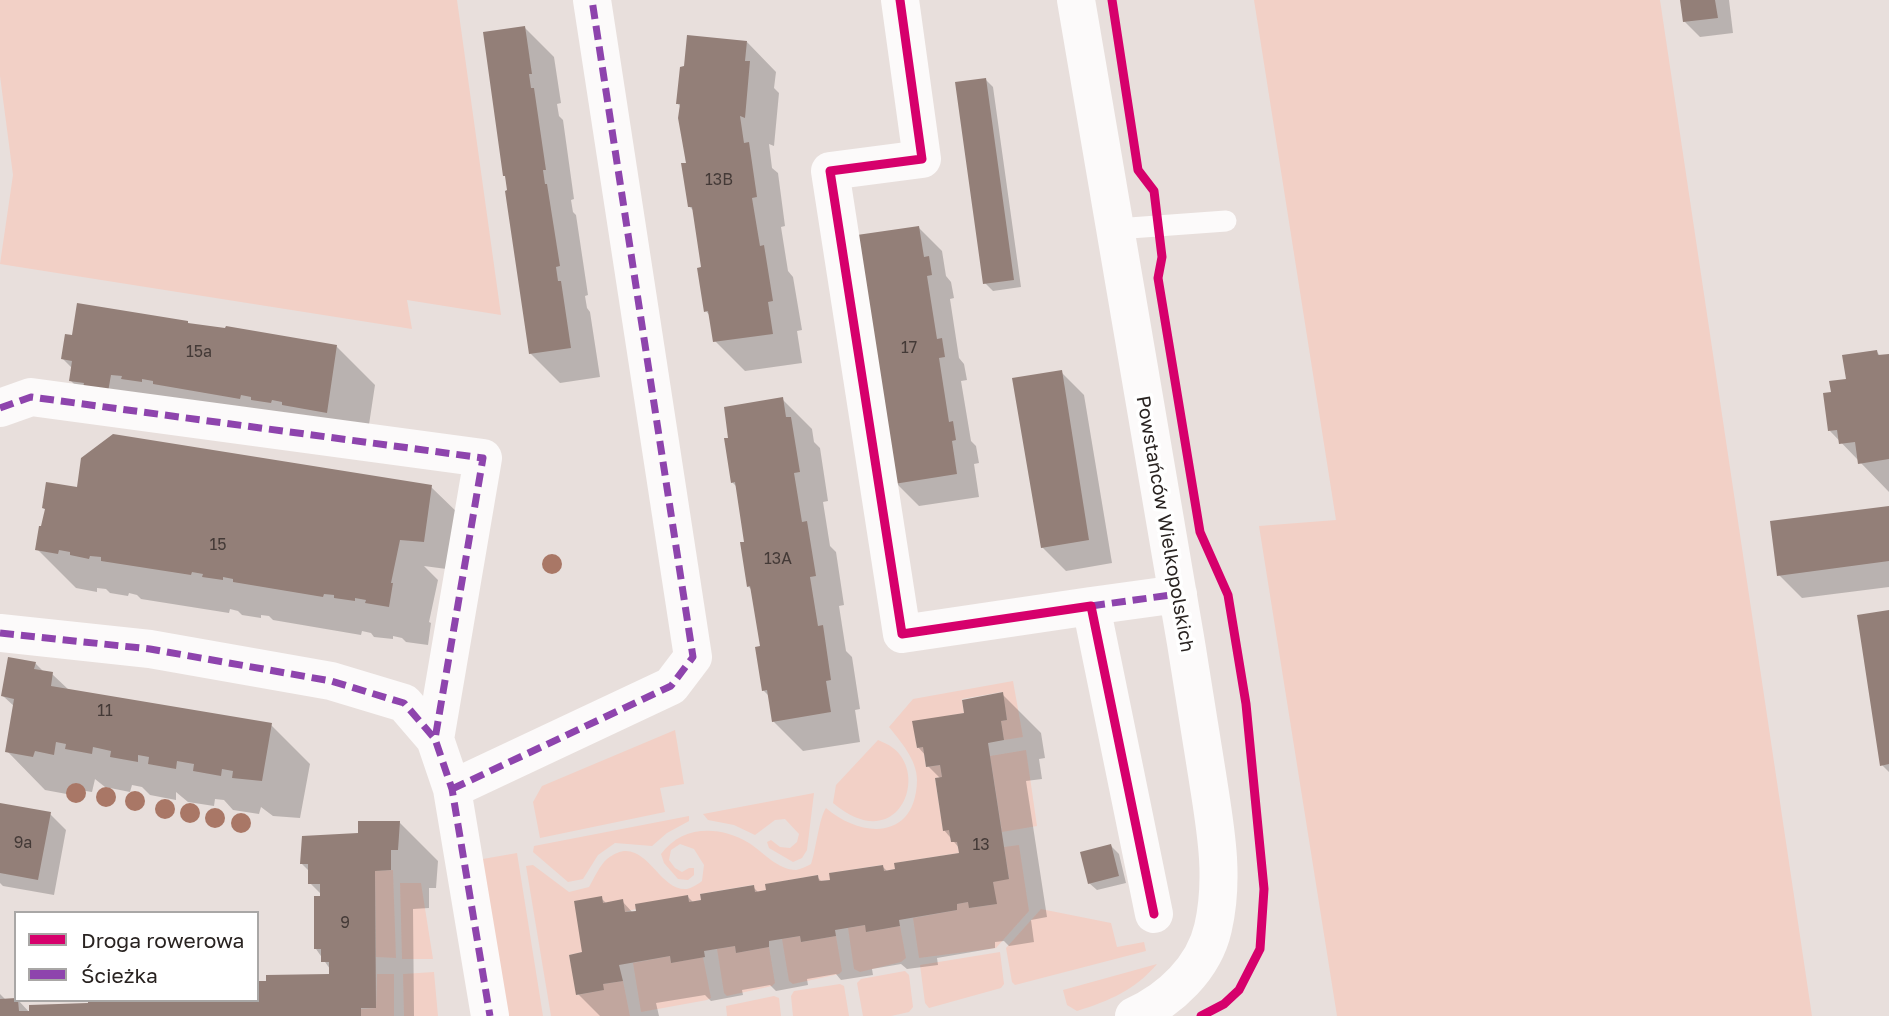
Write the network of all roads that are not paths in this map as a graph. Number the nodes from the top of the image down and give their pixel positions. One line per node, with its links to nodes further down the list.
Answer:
1 (593, 0): 11 (street)
2 (1076, 0): 5 (street, Powstańców Wielkopolskich)
3 (900, 1): 8 (street)
4 (1226, 221): 5 (lane)
5 (1116, 229): 7 (street, Powstańców Wielkopolskich)
6 (0, 408): 10 (street)
7 (1178, 594): 8 (street); 14 (street, Powstańców Wielkopolskich)
8 (1091, 606): 12 (street)
9 (0, 633): 10 (street)
10 (435, 739): 11 (street)
11 (453, 789): 13 (street)
12 (1154, 914)
13 (490, 1016)
14 (1134, 1016)

